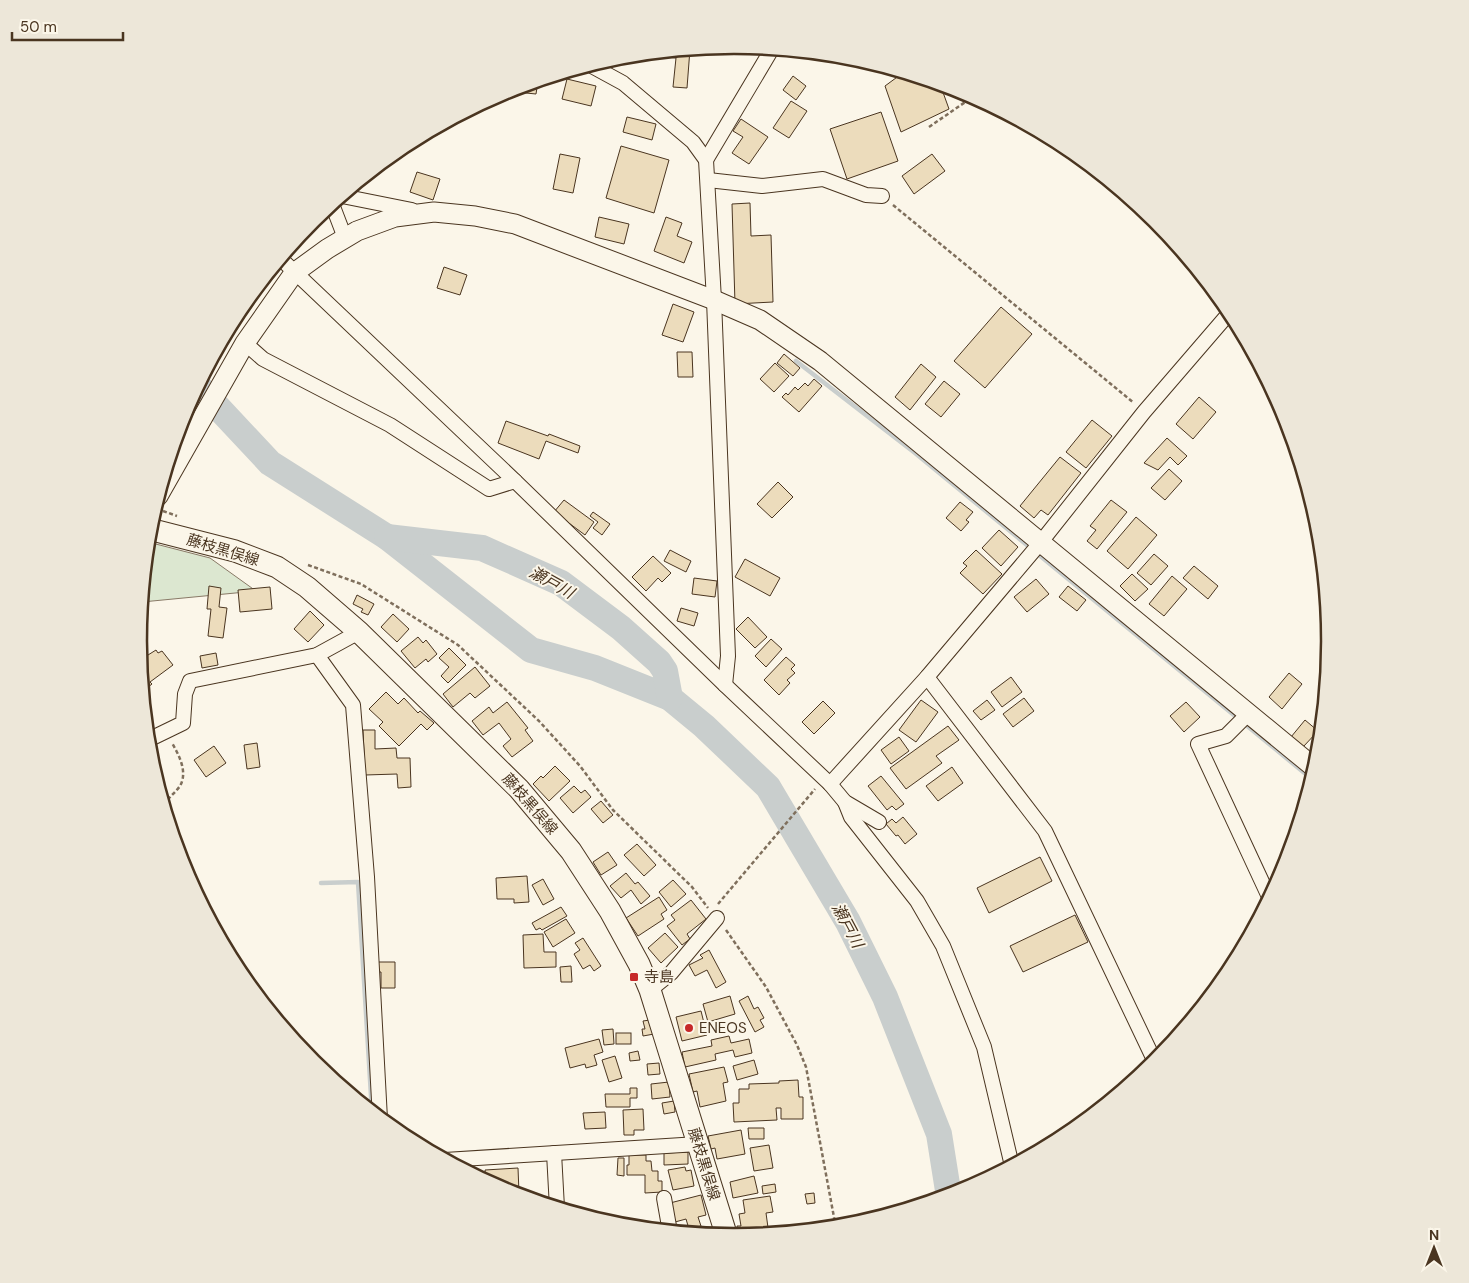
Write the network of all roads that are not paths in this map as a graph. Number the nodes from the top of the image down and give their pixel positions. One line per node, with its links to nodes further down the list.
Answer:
1 (769, 55): 3 (street)
2 (599, 70): 3 (street)
3 (706, 160): 4 (street)
4 (708, 180): 5 (street); 12 (street)
5 (882, 196)
6 (350, 198): 8 (street)
7 (335, 211): 9 (street)
8 (434, 212): 9 (street); 12 (street)
9 (345, 238): 11 (street)
10 (285, 263): 11 (street)
11 (294, 273): 14 (street); 16 (street)
12 (714, 300): 18 (street); 22 (street)
13 (1225, 318): 18 (street)
14 (245, 343): 15 (street); 16 (street)
15 (173, 470)
16 (515, 481): 22 (street)
17 (157, 531): 19 (main road, 藤枝黒俣線)
18 (1041, 542): 21 (street); 23 (street)
19 (359, 632): 20 (street); 31 (main road, 藤枝黒俣線)
20 (317, 655): 24 (street); 33 (street)
21 (927, 677): 26 (street); 32 (street)
22 (725, 685): 26 (street)
23 (1249, 713): 25 (street); 29 (street)
24 (155, 736)
25 (1309, 763)
26 (824, 785): 27 (street)
27 (845, 802): 28 (street); 37 (street)
28 (879, 822)
29 (1266, 891)
30 (714, 915): 31 (street)
31 (650, 990): 34 (main road, 藤枝黒俣線)
32 (1152, 1055)
33 (380, 1110)
34 (698, 1144): 35 (street); 41 (main road, 藤枝黒俣線)
35 (554, 1153): 36 (street); 39 (street)
36 (457, 1159)
37 (1011, 1160)
38 (664, 1198): 40 (street)
39 (557, 1201)
40 (669, 1225)
41 (724, 1229)

